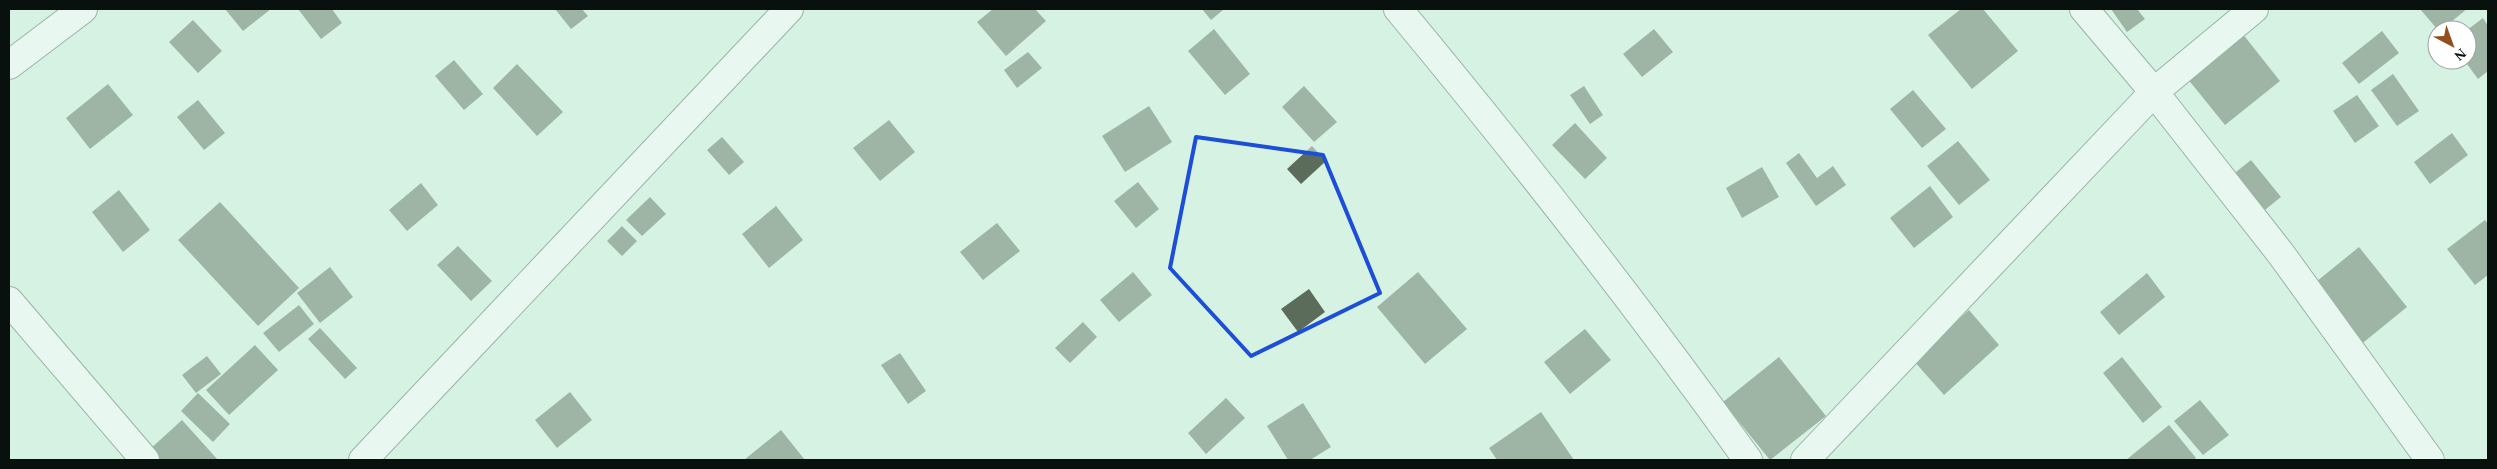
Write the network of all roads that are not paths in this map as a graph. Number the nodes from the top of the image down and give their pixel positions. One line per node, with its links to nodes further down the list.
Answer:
1 (83, 9): 6 (street)
2 (789, 9): 10 (street)
3 (1398, 9): 11 (street)
4 (2084, 9): 7 (street)
5 (2254, 9): 7 (street)
6 (9, 65)
7 (2154, 92): 12 (street); 13 (street)
8 (9, 301): 9 (street)
9 (145, 460)
10 (363, 460)
11 (1748, 460)
12 (1805, 460)
13 (2430, 460)

